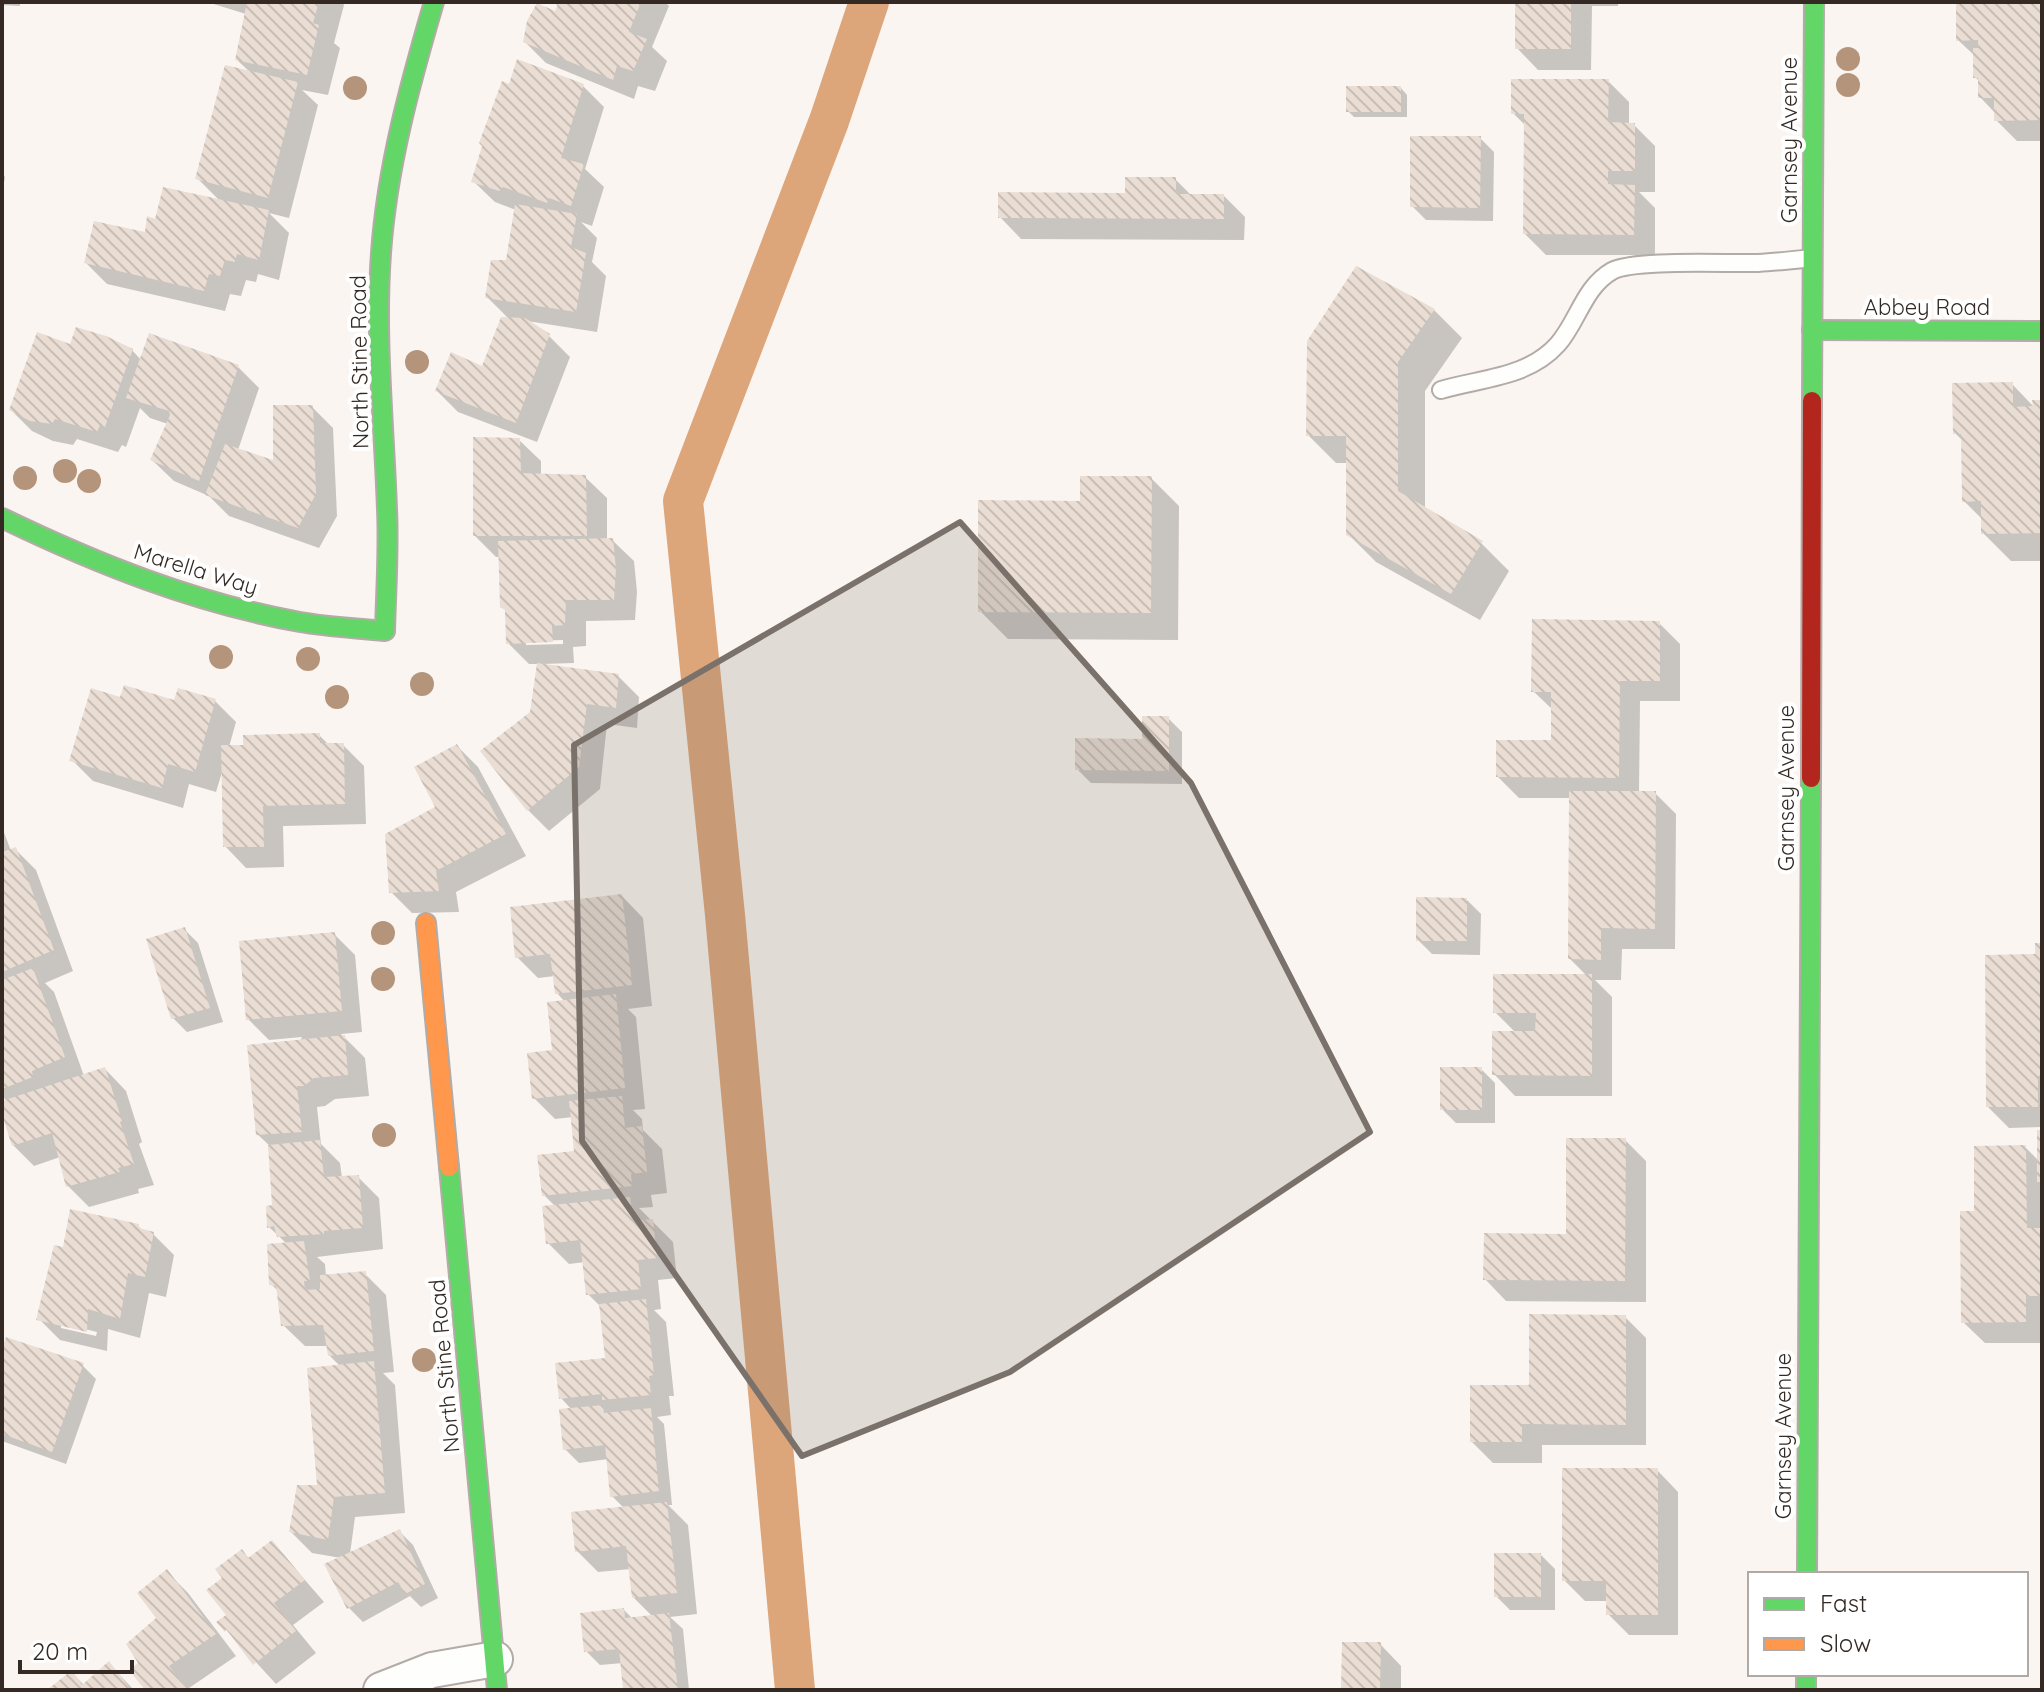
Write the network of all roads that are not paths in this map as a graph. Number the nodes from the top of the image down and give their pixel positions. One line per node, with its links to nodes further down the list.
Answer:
1 (434, 2): 8 (street, North Stine Road)
2 (1814, 2): 3 (street, Garnsey Avenue)
3 (1813, 258): 4 (street, Garnsey Avenue); 6 (lane)
4 (1812, 330): 5 (street, Abbey Road); 10 (street, Garnsey Avenue)
5 (2042, 331)
6 (1441, 390)
7 (2, 518): 8 (street, Marella Way)
8 (385, 631)
9 (426, 923): 11 (street, North Stine Road)
10 (1807, 1572)
11 (496, 1674): 12 (street)
12 (381, 1690)

